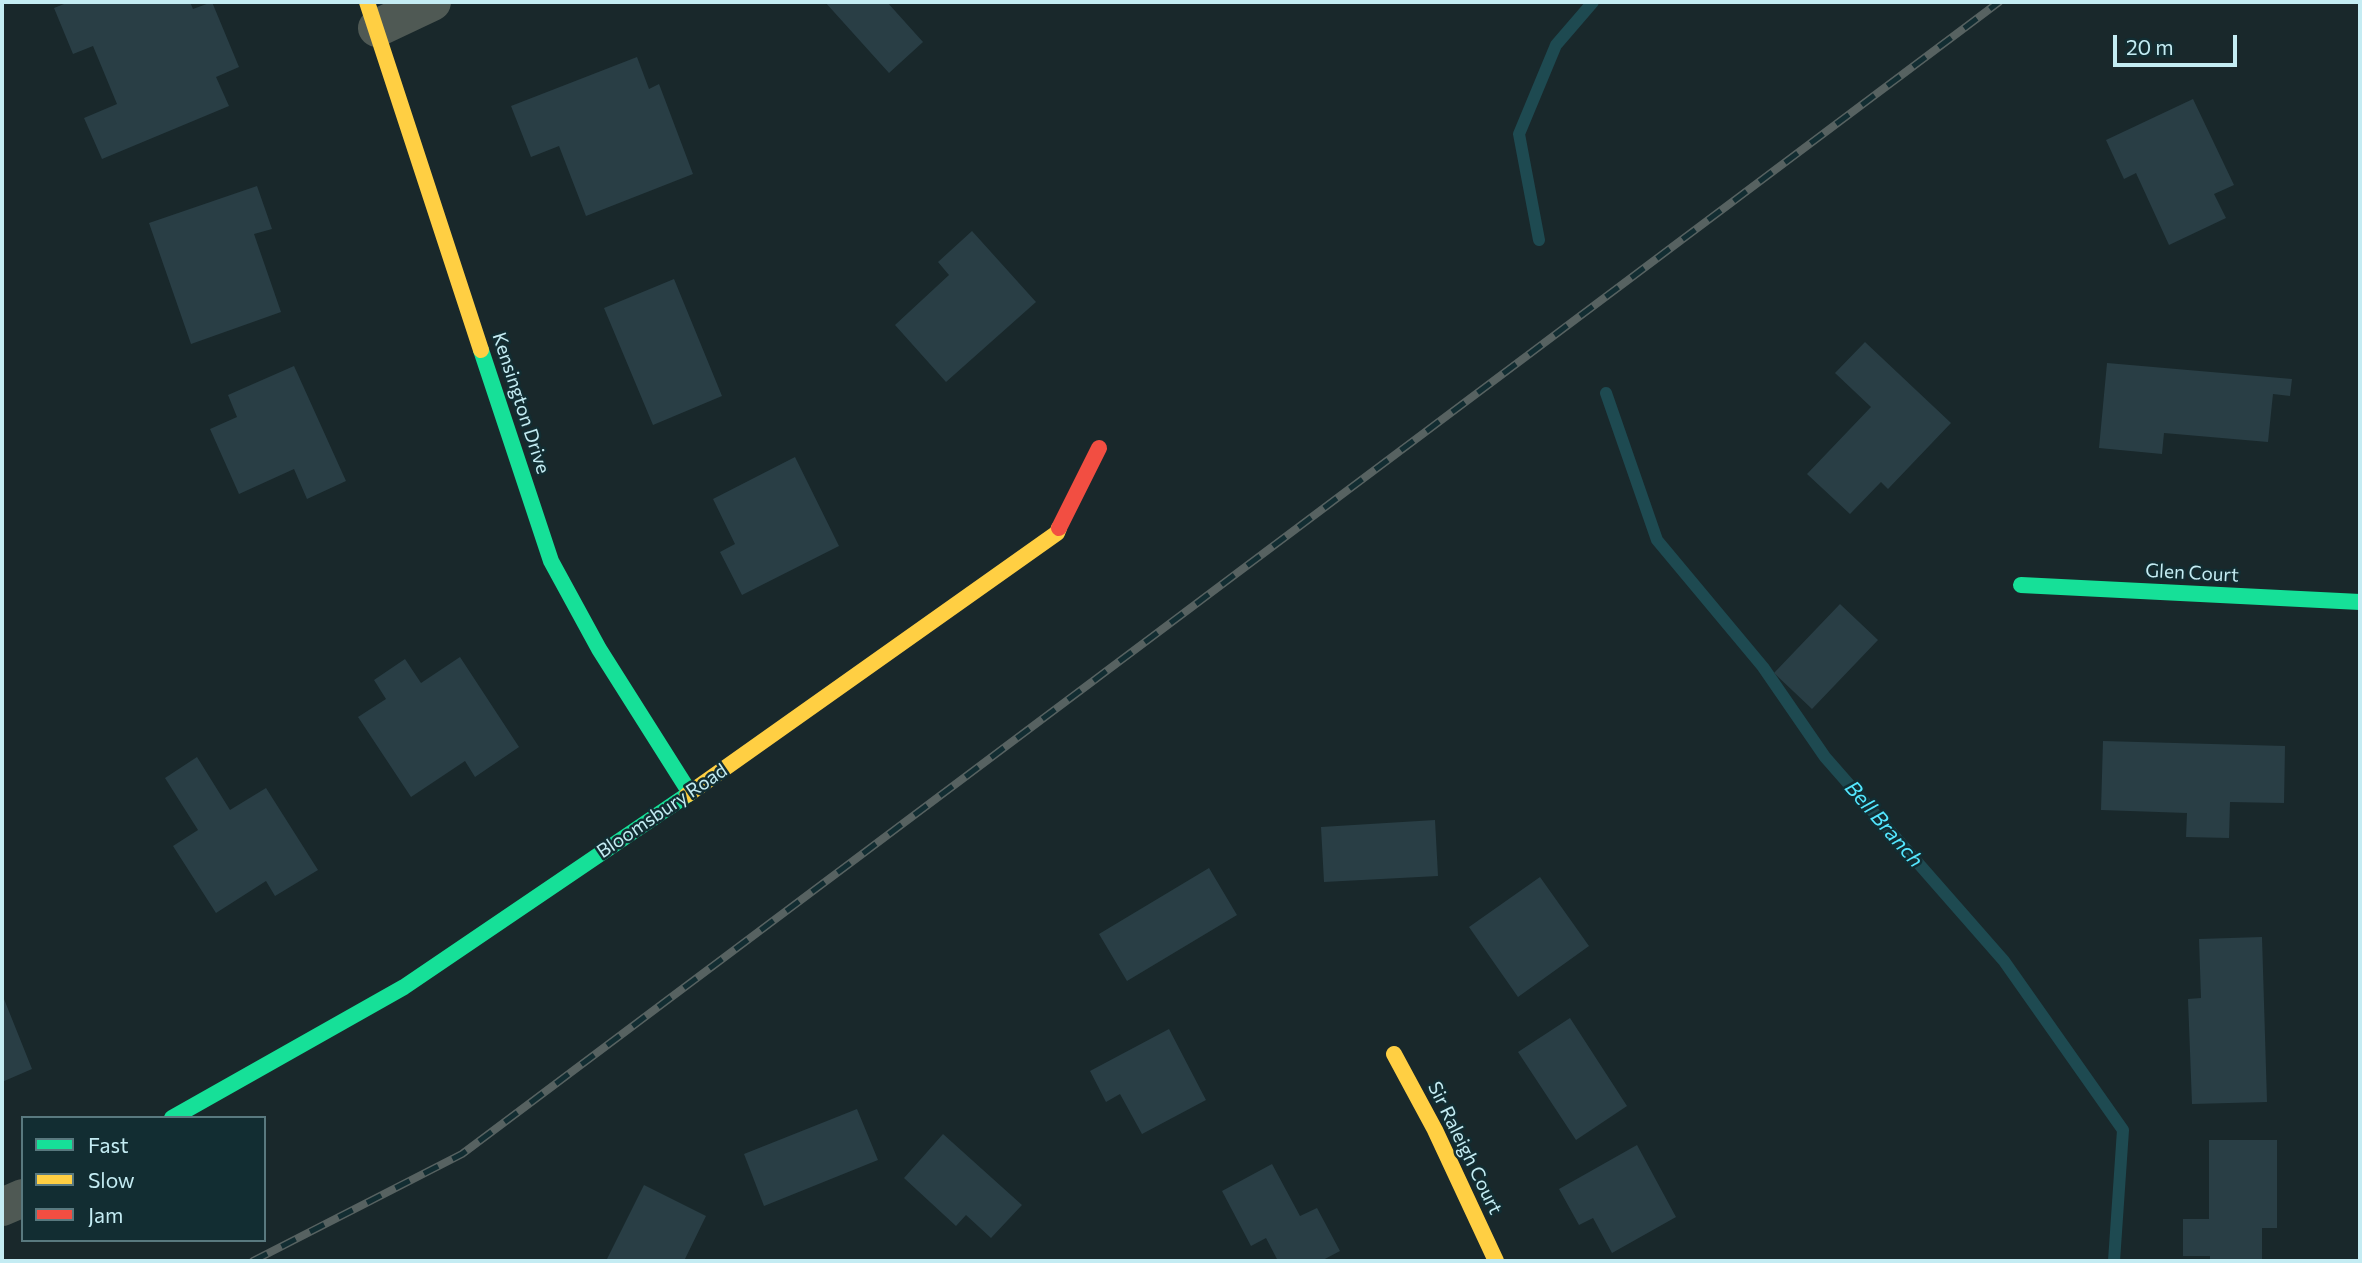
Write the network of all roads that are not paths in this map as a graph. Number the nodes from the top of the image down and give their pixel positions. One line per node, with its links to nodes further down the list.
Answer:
1 (432, 2): 2 (street)
2 (372, 15): 6 (street, Kensington Drive)
3 (1099, 448): 6 (street, Bloomsbury Road)
4 (2021, 585): 5 (street, Glen Court)
5 (2360, 603)
6 (690, 793): 8 (street, Bloomsbury Road)
7 (1394, 1054): 11 (street, Sir Raleigh Court)
8 (176, 1116)
9 (21, 1199): 10 (street)
10 (2, 1207)
11 (1496, 1261)

